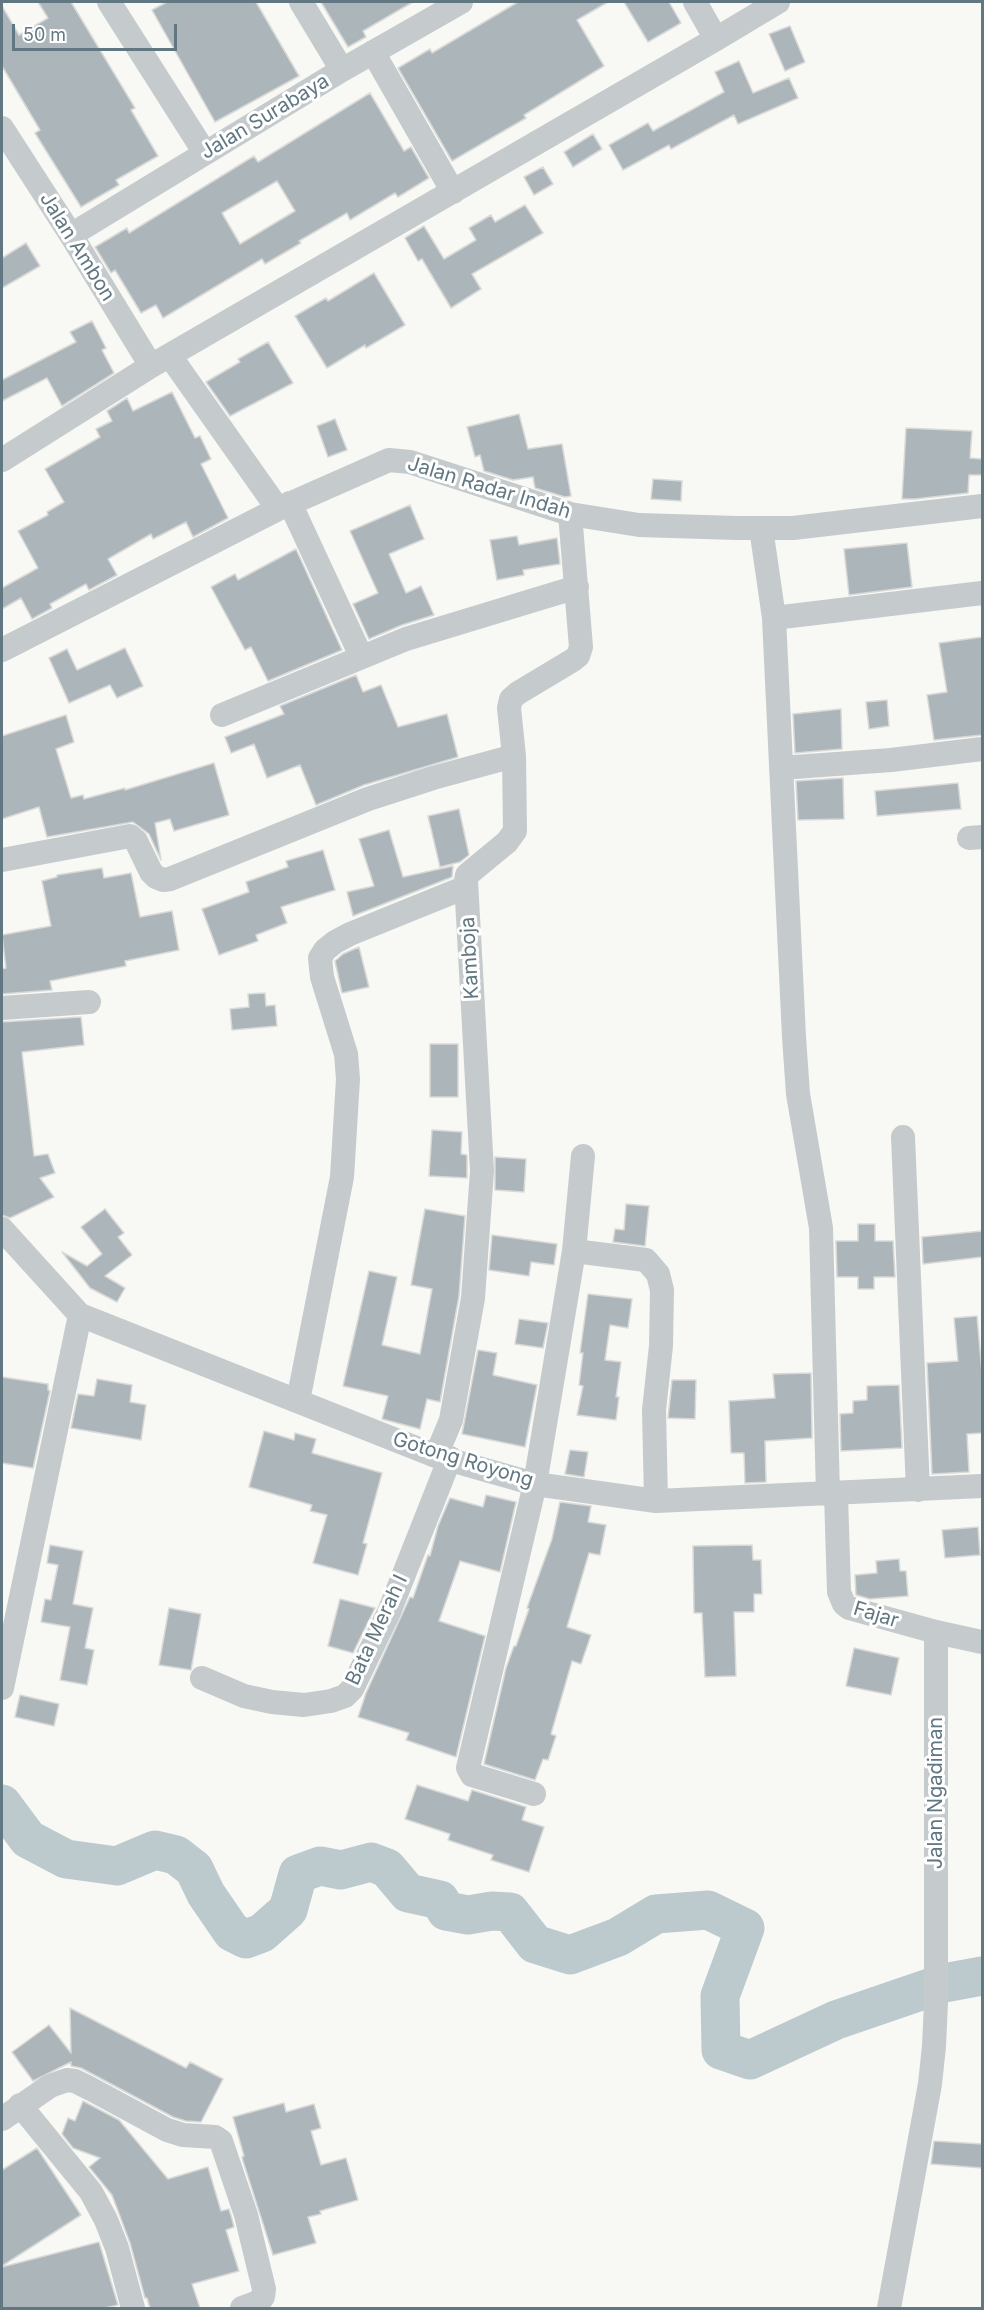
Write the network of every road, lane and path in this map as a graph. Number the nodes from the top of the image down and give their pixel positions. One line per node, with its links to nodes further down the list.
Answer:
1 (110, 2): 10 (street)
2 (301, 2): 8 (street)
3 (461, 2): 7 (street, Jalan Surabaya)
4 (694, 2): 6 (street)
5 (778, 2): 6 (street)
6 (716, 39): 11 (street)
7 (373, 52): 8 (street, Jalan Surabaya); 11 (street)
8 (342, 70): 10 (street, Jalan Surabaya)
9 (2, 128): 12 (street, Jalan Ambon)
10 (205, 153): 12 (street, Jalan Surabaya)
11 (453, 192): 13 (street)
12 (71, 235): 13 (street, Jalan Ambon)
13 (161, 361): 14 (street); 15 (street, Jalan Ambon)
14 (2, 460)
15 (284, 506): 17 (street, Jalan Radar Indah); 22 (street, Jalan Radar Indah); 23 (street, Jalan Ambon)
16 (982, 506): 18 (street, Jalan Radar Indah)
17 (570, 514): 18 (street, Jalan Radar Indah); 19 (street)
18 (761, 528): 21 (street)
19 (578, 587): 23 (street); 26 (street)
20 (982, 593): 21 (street)
21 (774, 618): 27 (street)
22 (2, 650)
23 (361, 656): 24 (street)
24 (222, 715)
25 (982, 749): 27 (street)
26 (514, 756): 28 (street); 29 (street)
27 (781, 768): 42 (street)
28 (2, 860)
29 (466, 887): 37 (street); 38 (street, Kamboja)
30 (89, 1002): 31 (street)
31 (2, 1008)
32 (903, 1137): 41 (street)
33 (583, 1156): 35 (street)
34 (2, 1229): 36 (street, Gotong Royong)
35 (574, 1251): 39 (street); 43 (street)
36 (80, 1315): 37 (street, Gotong Royong); 47 (street)
37 (298, 1401): 38 (street, Gotong Royong)
38 (443, 1457): 39 (street, Gotong Royong); 46 (street, Bata Merah I)
39 (536, 1484): 43 (street, Gotong Royong); 48 (street)
40 (982, 1486): 41 (street, Gotong Royong)
41 (918, 1490): 42 (street, Gotong Royong)
42 (832, 1494): 43 (street, Gotong Royong); 44 (street, Fajar)
43 (656, 1501)
44 (936, 1632): 45 (street, Fajar); 52 (street, Jalan Ngadiman)
45 (982, 1642)
46 (202, 1678)
47 (2, 1688)
48 (534, 1794)
49 (11, 2112): 50 (street); 51 (street)
50 (133, 2308)
51 (242, 2308)
52 (889, 2308)

